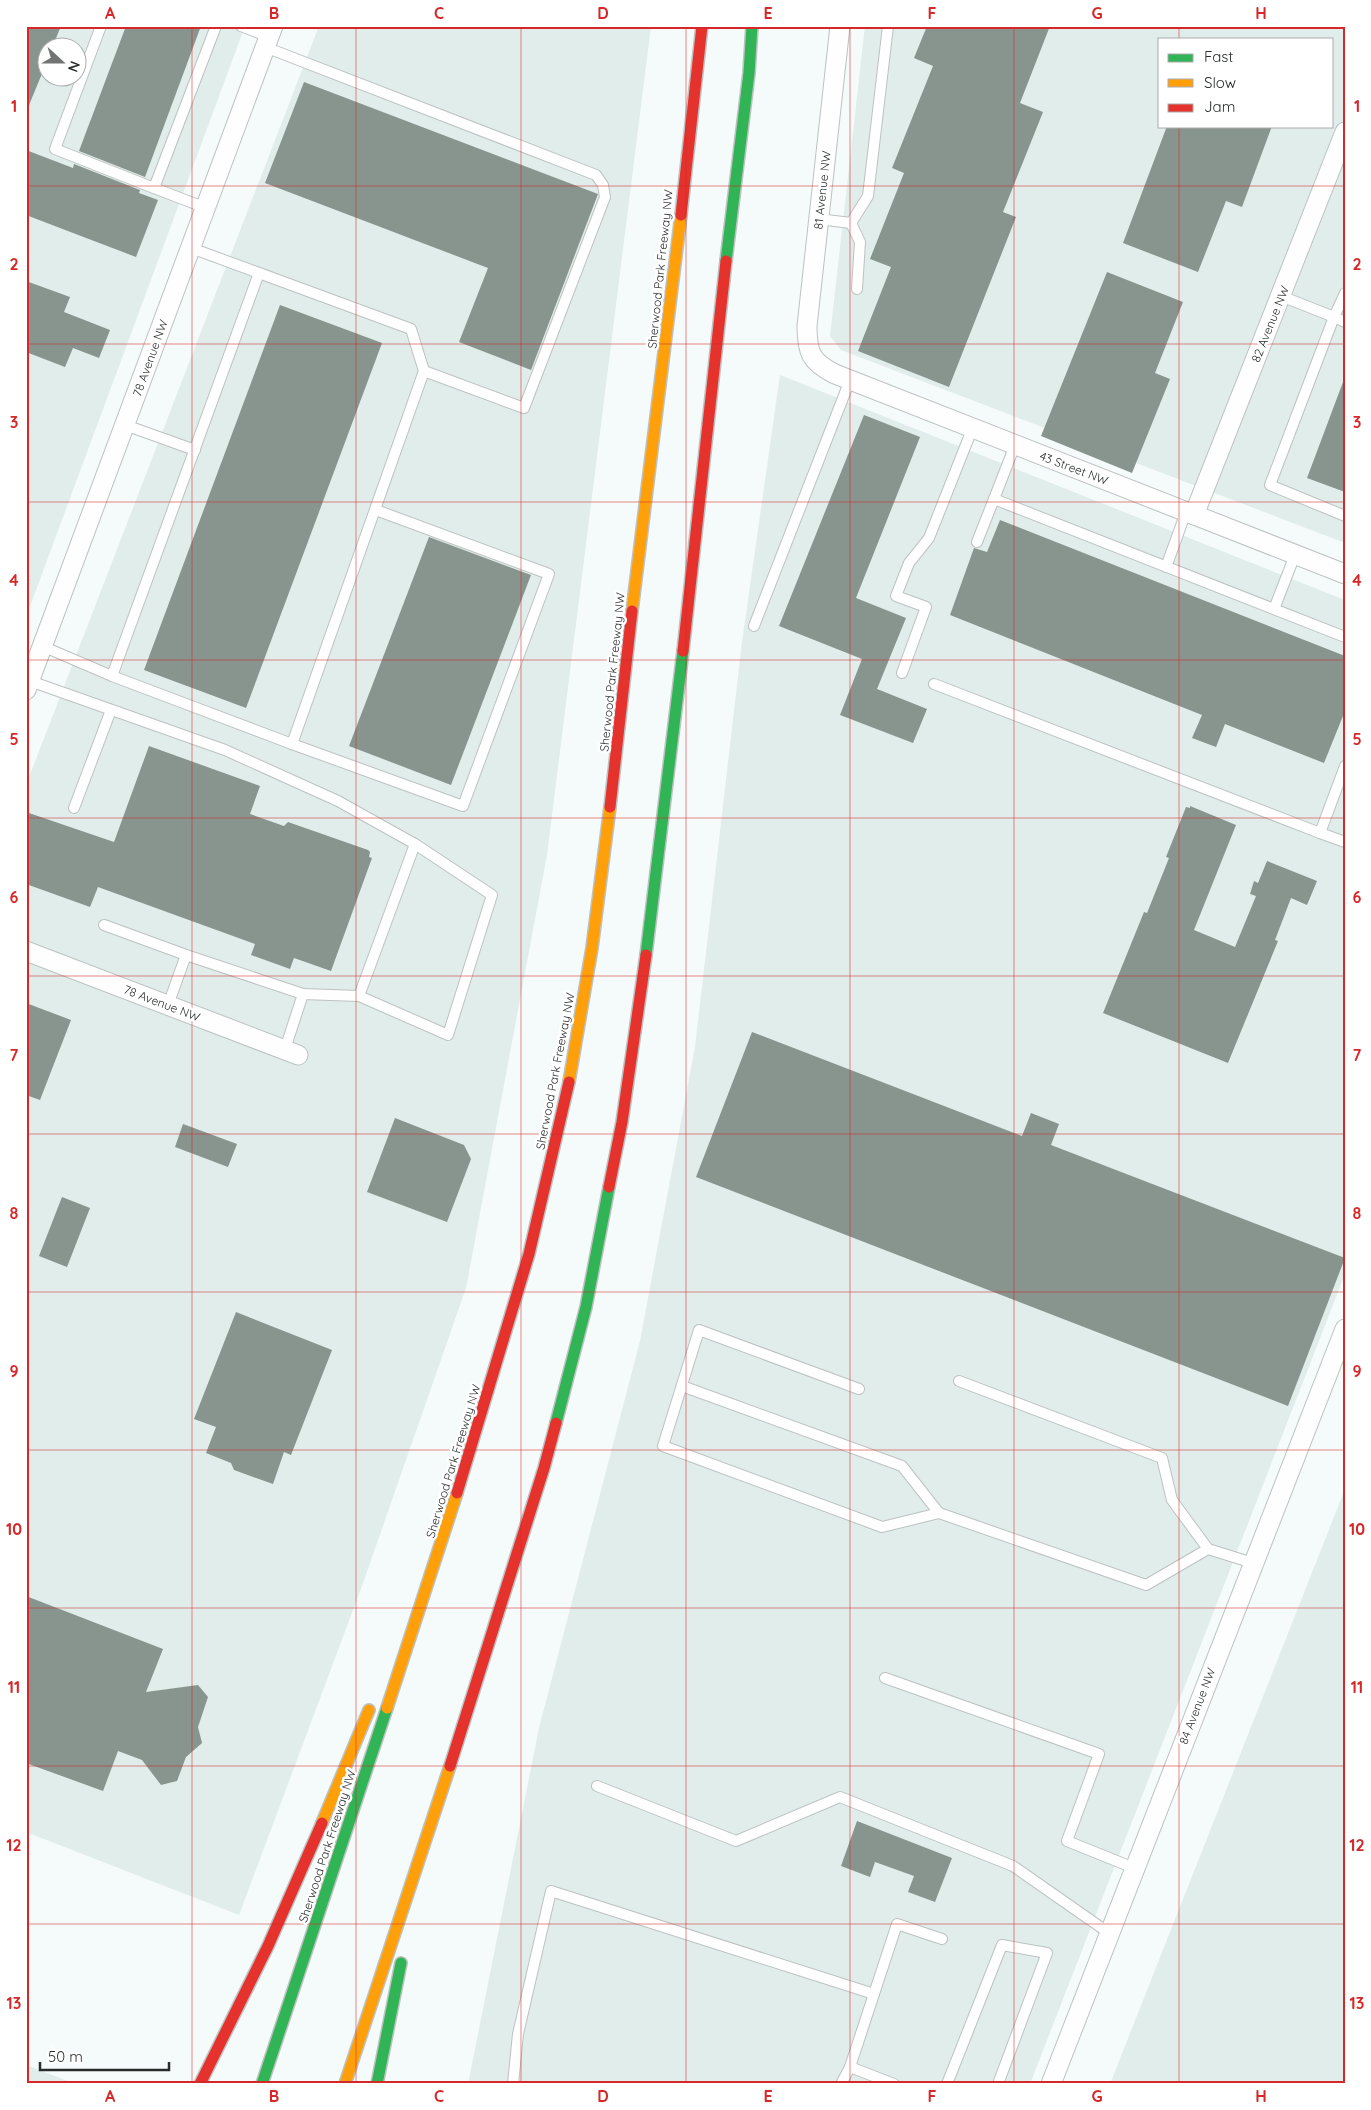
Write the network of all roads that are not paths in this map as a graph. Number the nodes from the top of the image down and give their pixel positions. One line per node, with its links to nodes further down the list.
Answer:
1 (102, 26): 10 (lane)
2 (216, 26): 10 (lane)
3 (241, 26): 8 (lane)
4 (702, 26): 65 (highway, Sherwood Park Freeway NW)
5 (752, 26): 71 (highway)
6 (840, 26): 12 (street, 81 Avenue NW)
7 (888, 26): 13 (lane)
8 (269, 37): 11 (street, 78 Avenue NW); 23 (lane)
9 (1345, 132): 18 (street, 82 Avenue NW)
10 (154, 188): 11 (lane)
11 (206, 208): 14 (street, 78 Avenue NW)
12 (818, 219): 13 (lane); 22 (street, 81 Avenue NW)
13 (851, 223): 16 (lane)
14 (191, 248): 15 (lane); 25 (street, 78 Avenue NW)
15 (260, 273): 23 (lane); 28 (lane)
16 (857, 289)
17 (1345, 293): 19 (lane)
18 (1281, 296): 20 (lane); 31 (street, 82 Avenue NW)
19 (1342, 306): 20 (lane)
20 (1334, 318): 21 (lane); 32 (lane)
21 (1345, 322)
22 (810, 354): 24 (street, 43 Street NW)
23 (424, 371): 30 (lane)
24 (850, 380): 26 (street, 43 Street NW); 38 (lane)
25 (125, 425): 28 (lane); 40 (street, 78 Avenue NW)
26 (973, 427): 27 (street, 43 Street NW); 41 (lane)
27 (1015, 445): 29 (lane); 31 (street, 43 Street NW)
28 (195, 450): 42 (lane)
29 (994, 499): 33 (lane); 35 (lane)
30 (376, 510): 46 (lane); 46 (lane)
31 (1190, 513): 34 (street, 43 Street NW); 35 (lane)
32 (1345, 516)
33 (977, 542)
34 (1295, 555): 36 (street, 43 Street NW); 37 (lane)
35 (1166, 567): 37 (lane)
36 (1345, 574)
37 (1274, 609): 39 (lane)
38 (754, 626)
39 (1345, 637)
40 (42, 646): 42 (lane); 44 (street, 78 Avenue NW)
41 (902, 673)
42 (112, 676): 46 (lane)
43 (934, 684): 49 (lane)
44 (28, 685): 45 (lane)
45 (111, 710): 48 (lane); 51 (lane)
46 (292, 744)
47 (1345, 766): 49 (lane)
48 (74, 808)
49 (1320, 834): 50 (lane)
50 (1345, 842)
51 (415, 844): 56 (lane); 56 (lane)
52 (104, 925): 54 (lane)
53 (26, 951): 57 (street, 78 Avenue NW)
54 (186, 955): 55 (lane); 57 (lane)
55 (303, 994): 56 (lane); 58 (lane)
56 (359, 996)
57 (168, 1005): 58 (street, 78 Avenue NW)
58 (292, 1052)
59 (1345, 1329): 66 (street, 84 Avenue NW)
60 (960, 1381): 64 (lane)
61 (682, 1386): 62 (lane); 63 (lane); 63 (lane)
62 (859, 1389)
63 (939, 1513): 64 (lane)
64 (1208, 1549): 66 (lane)
65 (438, 1555): 67 (highway); 80 (highway, Sherwood Park Freeway NW)
66 (1253, 1563): 72 (street, 84 Avenue NW)
67 (392, 1655)
68 (885, 1678): 72 (lane)
69 (373, 1700): 79 (highway)
70 (597, 1786): 73 (lane)
71 (421, 1859): 74 (highway); 81 (highway)
72 (1134, 1868): 73 (street, 84 Avenue NW)
73 (1109, 1933): 88 (street, 84 Avenue NW)
74 (406, 1935)
75 (942, 1939): 77 (lane)
76 (403, 1954): 82 (highway)
77 (874, 1994): 78 (lane); 83 (lane)
78 (850, 2067): 84 (lane); 85 (lane)
79 (200, 2084)
80 (262, 2084)
81 (345, 2084)
82 (377, 2084)
83 (513, 2084)
84 (841, 2084)
85 (894, 2084)
86 (947, 2084): 87 (lane)
87 (998, 2084)
88 (1052, 2084)

